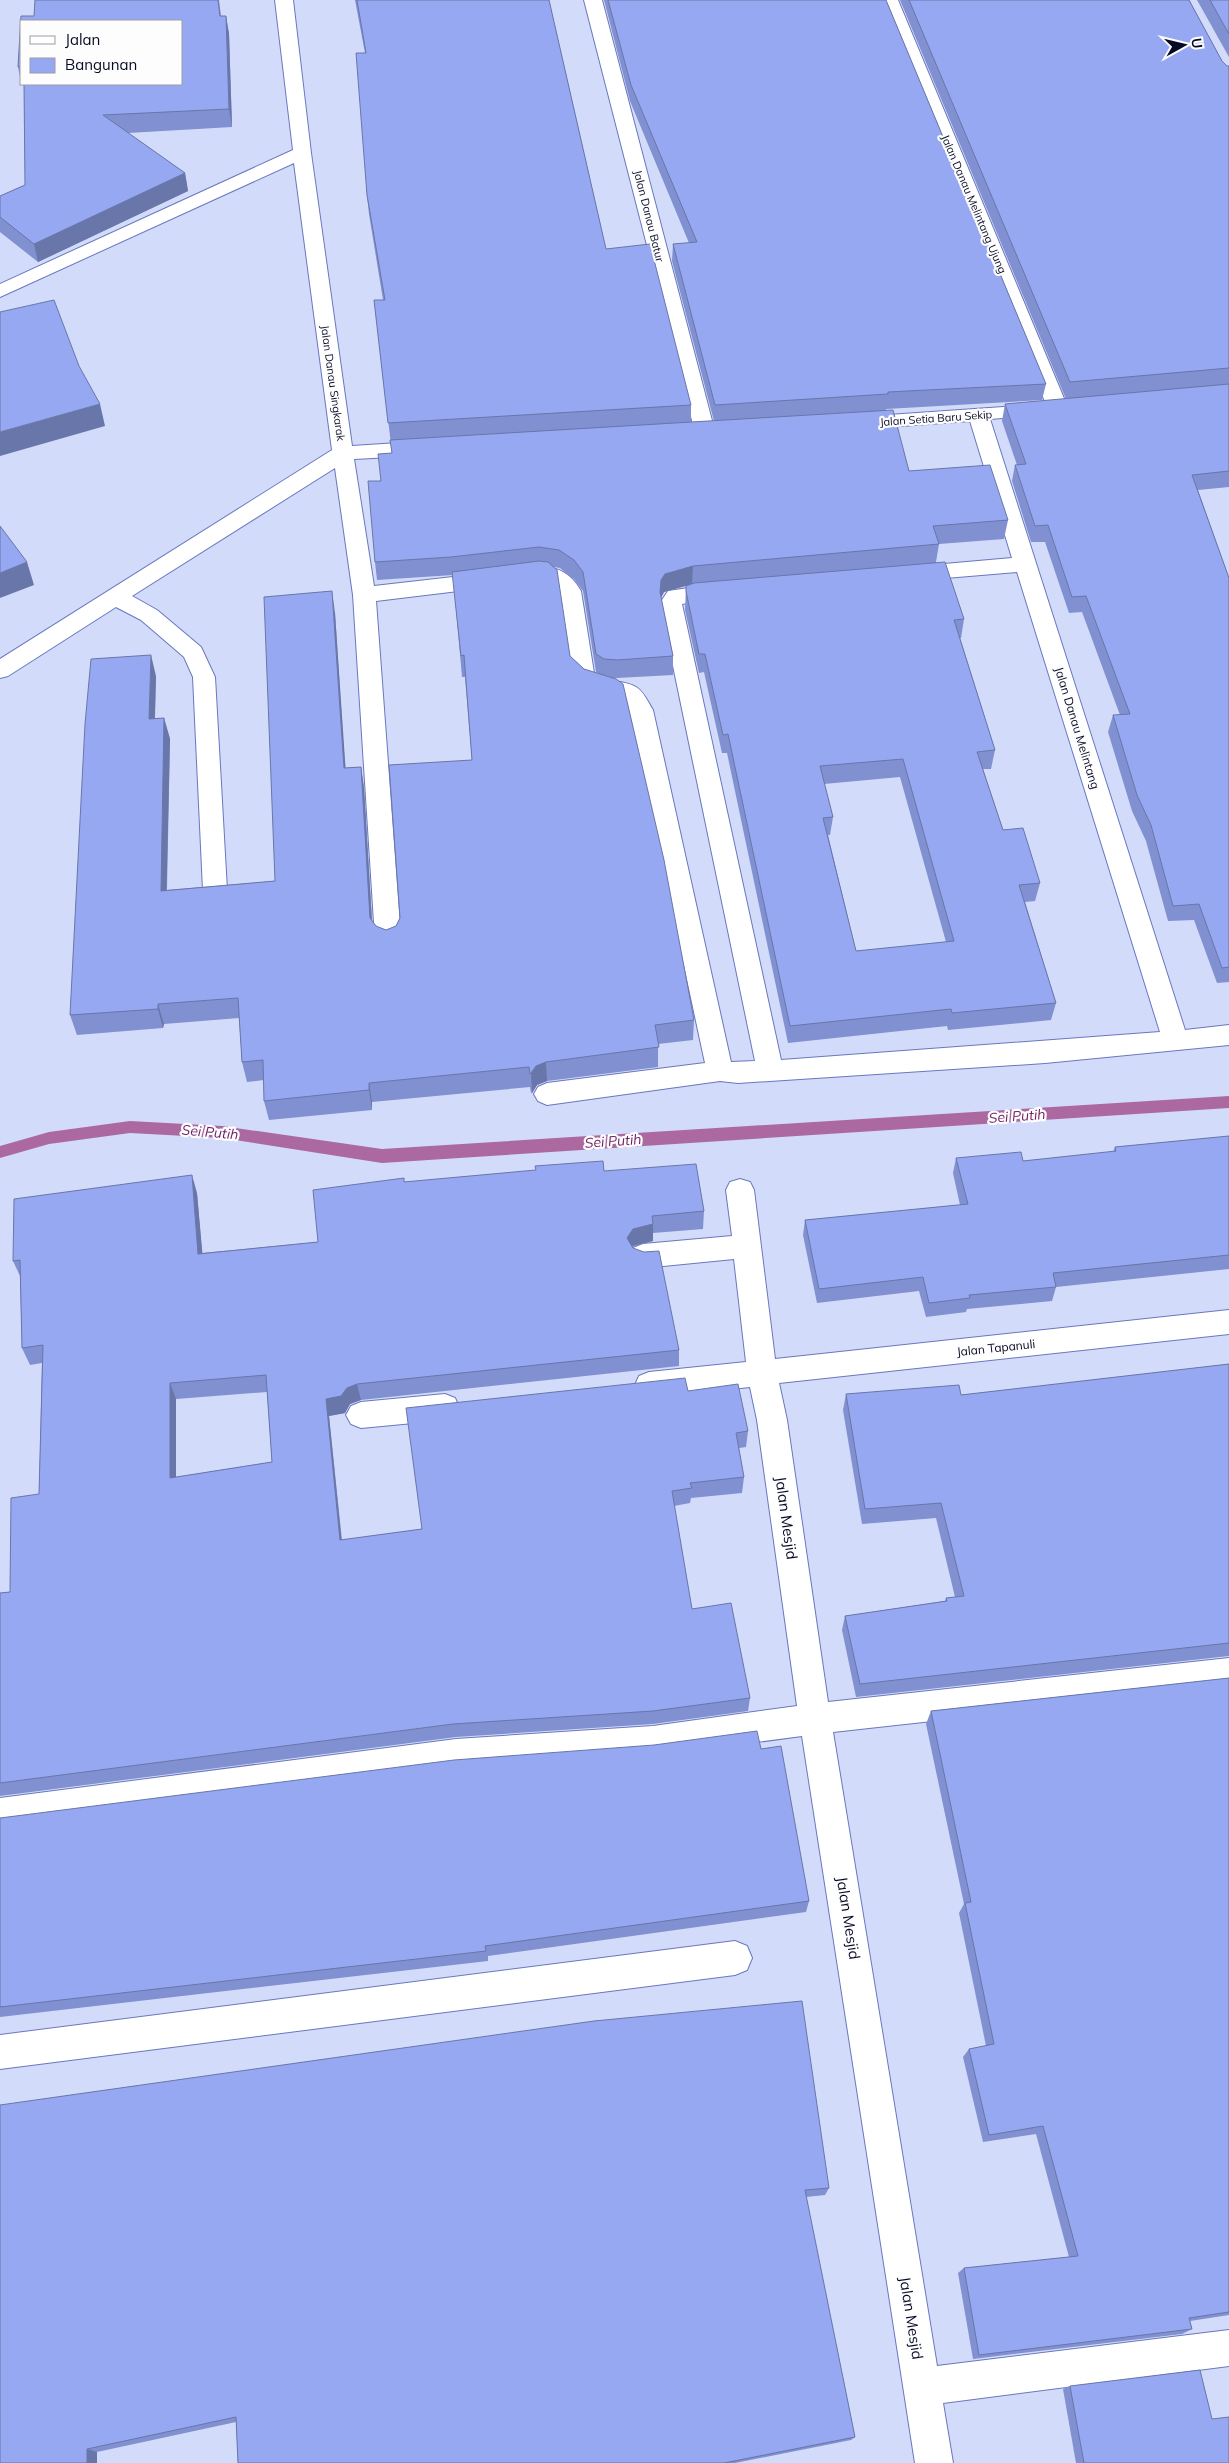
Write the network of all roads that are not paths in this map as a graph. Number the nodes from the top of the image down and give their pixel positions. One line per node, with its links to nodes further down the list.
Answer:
1 (284, 0): 4 (street, Jalan Danau Singkarak)
2 (593, 0): 9 (street, Jalan Danau Batur)
3 (889, 0): 6 (street, Jalan Danau Melintang Ujung)
4 (302, 153): 5 (street); 11 (street, Jalan Danau Singkarak)
5 (0, 291)
6 (1068, 407): 7 (street, Jalan Setia Baru Sekip)
7 (978, 415): 8 (street, Jalan Setia Baru Sekip); 12 (street, Jalan Danau Melintang)
8 (841, 424)
9 (705, 432)
10 (451, 447): 11 (street)
11 (343, 453): 15 (street); 16 (street, Jalan Danau Singkarak)
12 (1025, 564): 13 (street); 21 (street, Jalan Danau Melintang)
13 (888, 576)
14 (741, 589): 23 (street)
15 (364, 595): 19 (street); 22 (street)
16 (116, 597): 17 (street, Jalan Danau Singkarak); 18 (street)
17 (0, 670)
18 (215, 890)
19 (388, 938)
20 (1229, 1035): 21 (street)
21 (1176, 1041): 23 (street)
22 (720, 1071): 23 (street); 24 (street)
23 (770, 1071)
24 (547, 1094)
25 (740, 1190): 26 (street, Jalan Mesjid)
26 (746, 1246): 27 (street); 29 (street, Jalan Mesjid)
27 (643, 1256)
28 (1229, 1322): 29 (street, Jalan Tapanuli)
29 (762, 1373): 30 (street, Jalan Tapanuli); 34 (street, Jalan Mesjid)
30 (625, 1388)
31 (469, 1404): 32 (street)
32 (361, 1416)
33 (1229, 1673): 34 (street)
34 (815, 1719): 35 (street); 39 (street, Jalan Mesjid)
35 (0, 1814)
36 (735, 1958): 37 (street)
37 (0, 2052)
38 (1229, 2348): 39 (street)
39 (921, 2386): 40 (street, Jalan Mesjid)
40 (934, 2463)

